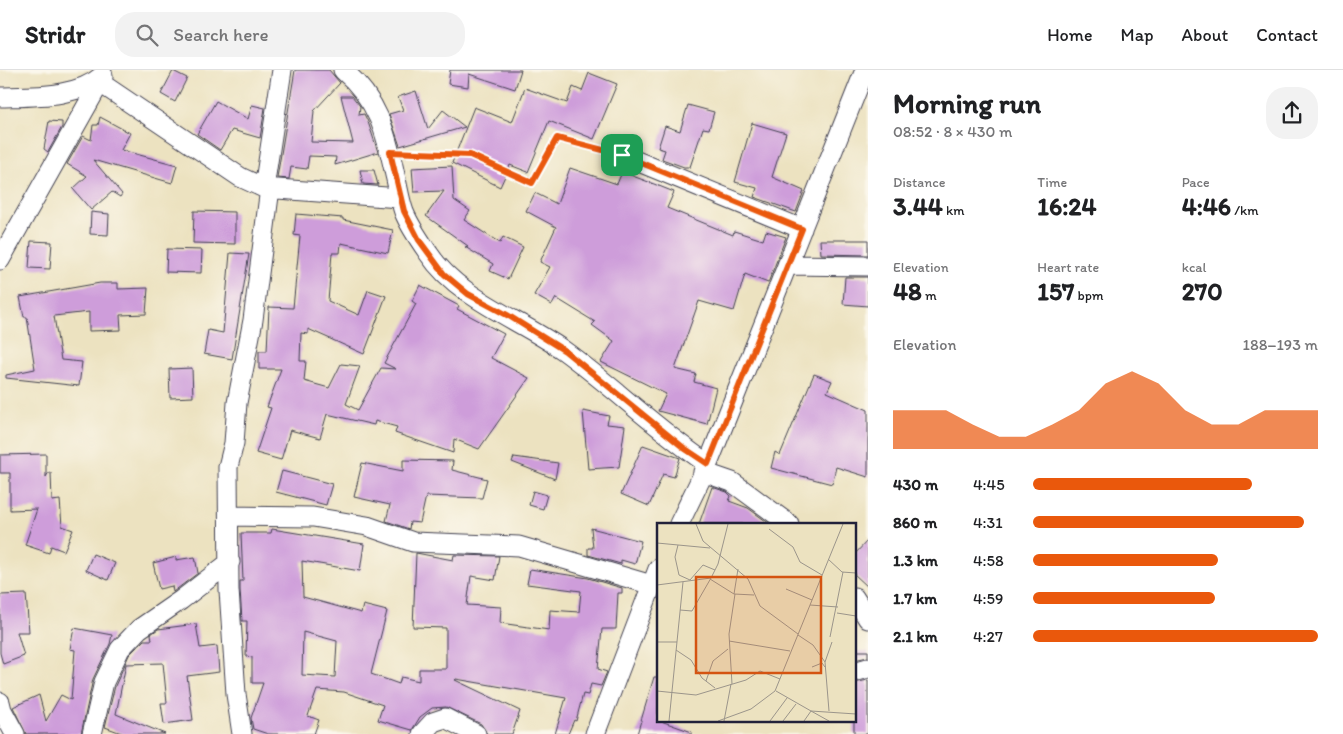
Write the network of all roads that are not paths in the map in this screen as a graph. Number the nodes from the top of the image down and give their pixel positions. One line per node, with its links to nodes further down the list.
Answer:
1 (282, 70): 7 (street)
2 (343, 70): 8 (street)
3 (865, 70): 9 (street)
4 (103, 76): 5 (street); 7 (street); 10 (street)
5 (0, 97)
6 (622, 155): 9 (street)
7 (267, 188): 8 (street); 14 (street)
8 (400, 198): 13 (street)
9 (802, 229): 11 (street)
10 (0, 260)
11 (787, 266): 12 (street); 13 (street)
12 (868, 266)
13 (706, 468): 15 (street); 16 (street)
14 (230, 516): 17 (street); 18 (street)
15 (679, 523)
16 (788, 523)
17 (230, 562): 23 (street); 24 (street)
18 (655, 577): 27 (street)
19 (856, 601): 20 (street)
20 (868, 618)
21 (0, 702): 22 (street)
22 (16, 734)
23 (92, 734)
24 (242, 734)
25 (422, 734): 26 (street)
26 (476, 734)
27 (595, 734)

